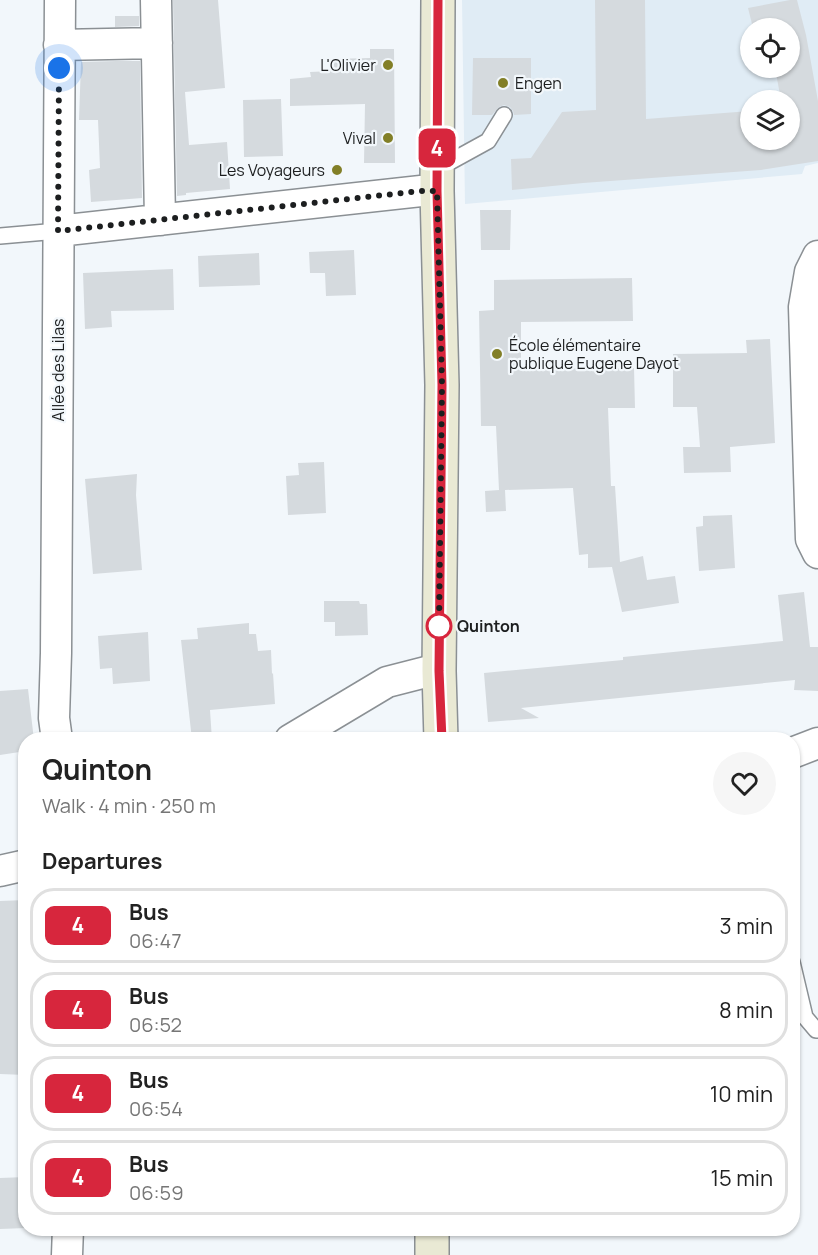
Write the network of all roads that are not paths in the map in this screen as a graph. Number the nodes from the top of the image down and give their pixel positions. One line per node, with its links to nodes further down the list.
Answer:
1 (60, 0): 5 (street, Allée des Lilas)
2 (156, 0): 4 (street)
3 (438, 0): 7 (main road)
4 (157, 43): 5 (street); 8 (street)
5 (59, 45): 9 (street, Allée des Lilas)
6 (504, 115): 7 (lane)
7 (437, 180): 8 (street); 13 (main road)
8 (160, 220): 9 (street)
9 (58, 231): 10 (lane); 14 (street, Allée des Lilas)
10 (0, 236)
11 (818, 256): 12 (street)
12 (818, 553)
13 (439, 671): 15 (street); 16 (main road)
14 (56, 732)
15 (303, 732)
16 (441, 732)
17 (818, 742): 18 (street)
18 (800, 750)
19 (18, 867): 20 (street)
20 (0, 871)
21 (800, 996): 22 (lane)
22 (818, 1030)
23 (68, 1236): 25 (street)
24 (432, 1236): 26 (main road)
25 (68, 1255)
26 (432, 1255)

